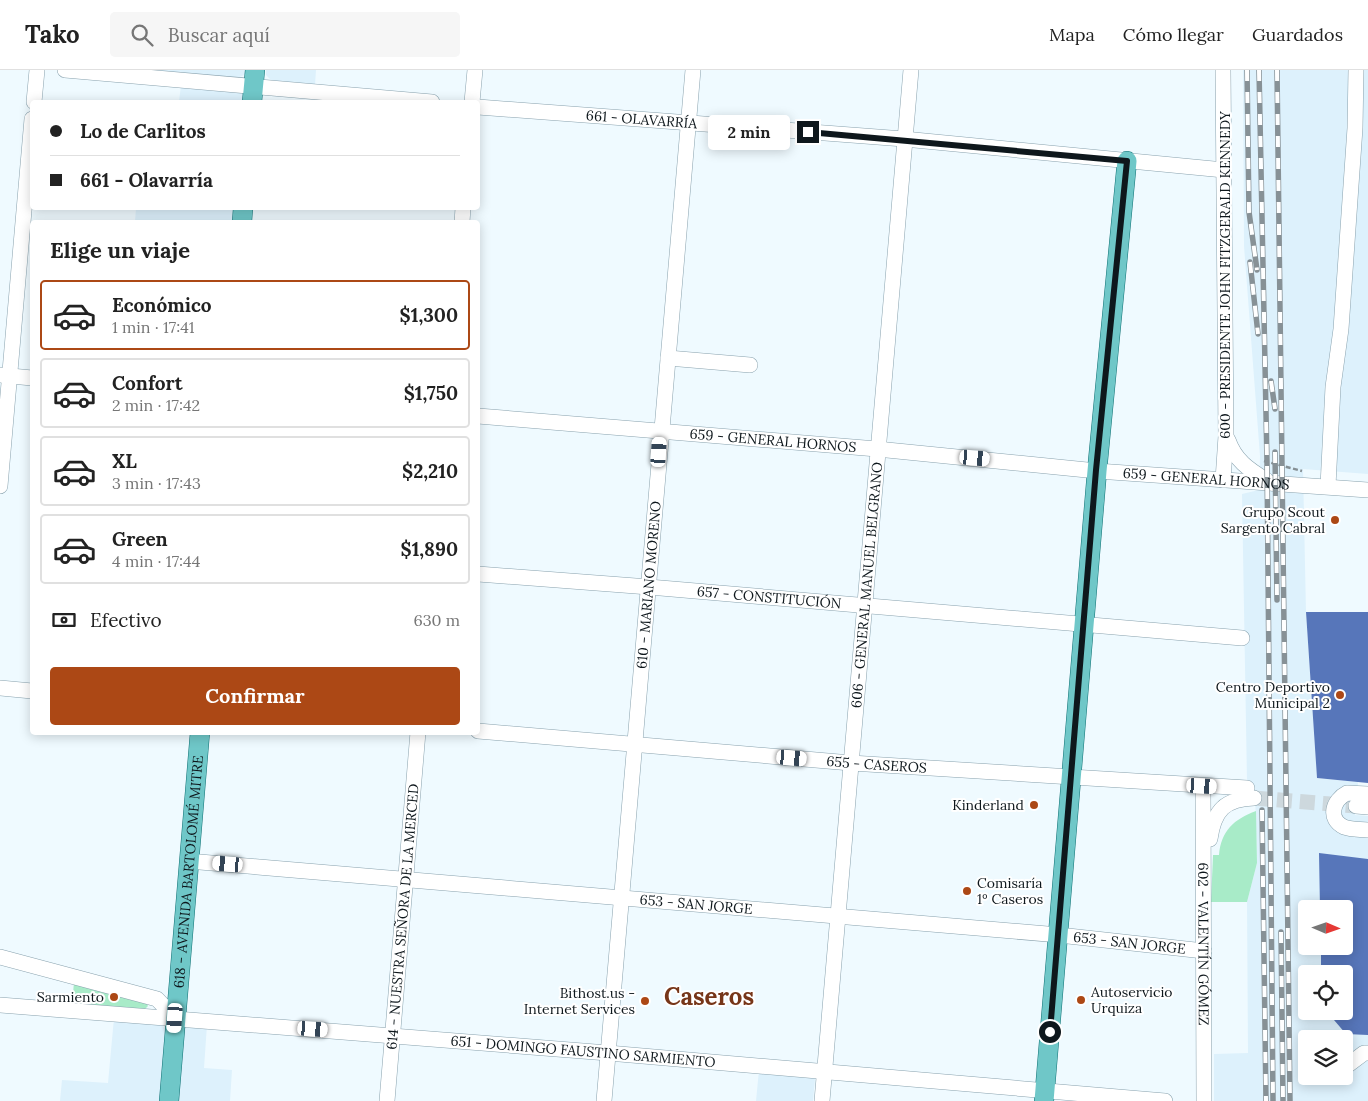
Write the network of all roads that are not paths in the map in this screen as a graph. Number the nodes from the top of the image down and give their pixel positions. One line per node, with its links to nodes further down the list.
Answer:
1 (37, 70): 9 (street)
2 (65, 70): 8 (street)
3 (475, 70): 11 (street)
4 (693, 70): 13 (street, 610 - MARIANO MORENO)
5 (910, 70): 15 (street, 606 - GENERAL MANUEL BELGRANO)
6 (1223, 70): 17 (street, 600 - PRESIDENTE JOHN FITZGERALD KENNEDY)
7 (1356, 70): 30 (street)
8 (254, 86): 10 (street)
9 (34, 100)
10 (410, 100)
11 (472, 100)
12 (480, 106): 13 (street, 661 - OLAVARRÍA)
13 (688, 123): 15 (street, 661 - OLAVARRÍA); 18 (street, 610 - MARIANO MORENO)
14 (30, 138): 20 (street)
15 (904, 139): 16 (street, 661 - OLAVARRÍA); 25 (street, 606 - GENERAL MANUEL BELGRANO)
16 (1127, 161): 17 (street, 661 - OLAVARRÍA); 26 (main road)
17 (1224, 170): 24 (street, 600 - PRESIDENTE JOHN FITZGERALD KENNEDY)
18 (668, 358): 19 (street); 23 (street, 610 - MARIANO MORENO)
19 (750, 365)
20 (5, 375): 21 (street); 29 (street)
21 (30, 378)
22 (480, 416): 23 (street, 659 - GENERAL HORNOS)
23 (660, 433): 25 (street, 659 - GENERAL HORNOS); 33 (street, 610 - MARIANO MORENO)
24 (1226, 436): 27 (street, 600 - PRESIDENTE JOHN FITZGERALD KENNEDY); 28 (street)
25 (877, 449): 26 (street, 659 - GENERAL HORNOS); 34 (street, 606 - GENERAL MANUEL BELGRANO)
26 (1096, 470): 27 (street, 659 - GENERAL HORNOS); 35 (main road)
27 (1223, 480): 28 (street, 659 - GENERAL HORNOS)
28 (1267, 481): 30 (street, 659 - GENERAL HORNOS)
29 (0, 486)
30 (1328, 486): 31 (street, 659 - GENERAL HORNOS)
31 (1368, 490)
32 (480, 574): 33 (street, 657 - CONSTITUCIÓN)
33 (649, 587): 34 (street, 657 - CONSTITUCIÓN); 42 (street, 610 - MARIANO MORENO)
34 (865, 605): 35 (street, 657 - CONSTITUCIÓN); 43 (street, 606 - GENERAL MANUEL BELGRANO)
35 (1085, 624): 36 (street, 657 - CONSTITUCIÓN); 44 (main road)
36 (1242, 638)
37 (0, 688): 38 (street)
38 (30, 691)
39 (480, 731): 42 (street, 655 - CASEROS)
40 (200, 735): 48 (main road, 618 - AVENIDA BARTOLOMÉ MITRE)
41 (418, 735): 49 (street, 614 - NUESTRA SEÑORA DE LA MERCED)
42 (634, 743): 43 (street, 655 - CASEROS); 51 (street, 610 - MARIANO MORENO)
43 (851, 763): 44 (street, 655 - CASEROS); 52 (street, 606 - GENERAL MANUEL BELGRANO)
44 (1072, 777): 45 (street, 655 - CASEROS); 53 (main road)
45 (1202, 786): 50 (street, 602 - VALENTÍN GÓMEZ); 50 (street, 655 - CASEROS)
46 (1362, 800): 47 (street)
47 (1368, 830)
48 (188, 861): 49 (street, 653 - SAN JORGE); 57 (main road, 618 - AVENIDA BARTOLOMÉ MITRE)
49 (406, 880): 51 (street, 653 - SAN JORGE); 58 (street, 614 - NUESTRA SEÑORA DE LA MERCED)
50 (1203, 888): 54 (street, 602 - VALENTÍN GÓMEZ)
51 (622, 899): 52 (street, 653 - SAN JORGE); 59 (street, 610 - MARIANO MORENO)
52 (837, 918): 53 (street, 653 - SAN JORGE); 62 (street, 606 - GENERAL MANUEL BELGRANO)
53 (1059, 935): 54 (street, 653 - SAN JORGE); 63 (main road)
54 (1204, 951): 69 (street, 602 - VALENTÍN GÓMEZ)
55 (0, 956): 57 (street)
56 (0, 1006): 57 (street, 651 - DOMINGO FAUSTINO SARMIENTO)
57 (175, 1018): 58 (street, 651 - DOMINGO FAUSTINO SARMIENTO); 64 (main road, 618 - AVENIDA BARTOLOMÉ MITRE)
58 (393, 1035): 59 (street, 651 - DOMINGO FAUSTINO SARMIENTO); 65 (street, 614 - NUESTRA SEÑORA DE LA MERCED)
59 (608, 1053): 62 (street, 651 - DOMINGO FAUSTINO SARMIENTO); 66 (street, 610 - MARIANO MORENO)
60 (1368, 1053): 61 (street)
61 (1353, 1061)
62 (825, 1072): 63 (street, 651 - DOMINGO FAUSTINO SARMIENTO); 67 (street, 606 - GENERAL MANUEL BELGRANO)
63 (1045, 1096): 68 (street, 651 - DOMINGO FAUSTINO SARMIENTO)
64 (169, 1101)
65 (387, 1101)
66 (604, 1101)
67 (822, 1101)
68 (1165, 1101)
69 (1204, 1101)

